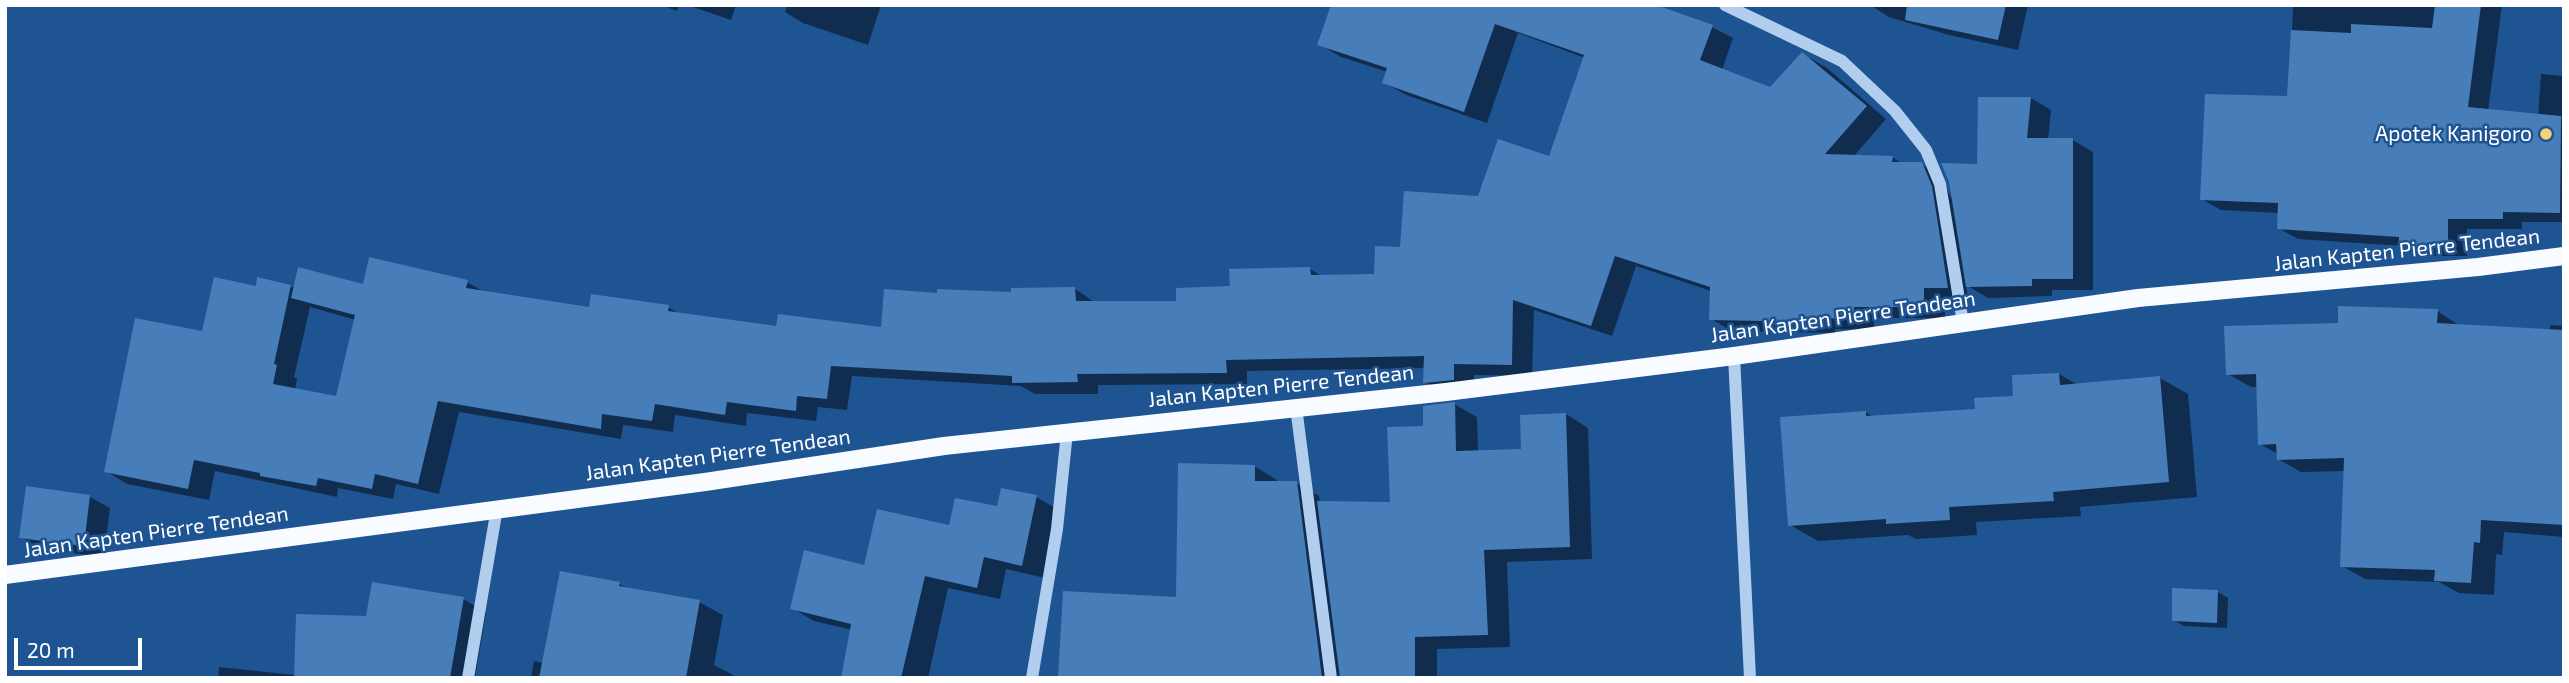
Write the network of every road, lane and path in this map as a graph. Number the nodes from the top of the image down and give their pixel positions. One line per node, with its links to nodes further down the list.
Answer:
1 (1725, 5): 3 (street)
2 (2564, 256): 3 (main road, Jalan Kapten Pierre Tendean)
3 (1963, 323): 4 (main road, Jalan Kapten Pierre Tendean)
4 (1734, 356): 5 (main road, Jalan Kapten Pierre Tendean); 12 (street)
5 (1296, 407): 6 (main road, Jalan Kapten Pierre Tendean); 11 (street)
6 (1067, 432): 7 (main road, Jalan Kapten Pierre Tendean); 10 (street)
7 (497, 508): 8 (main road, Jalan Kapten Pierre Tendean); 9 (street)
8 (5, 575)
9 (468, 678)
10 (1032, 678)
11 (1331, 678)
12 (1750, 678)

